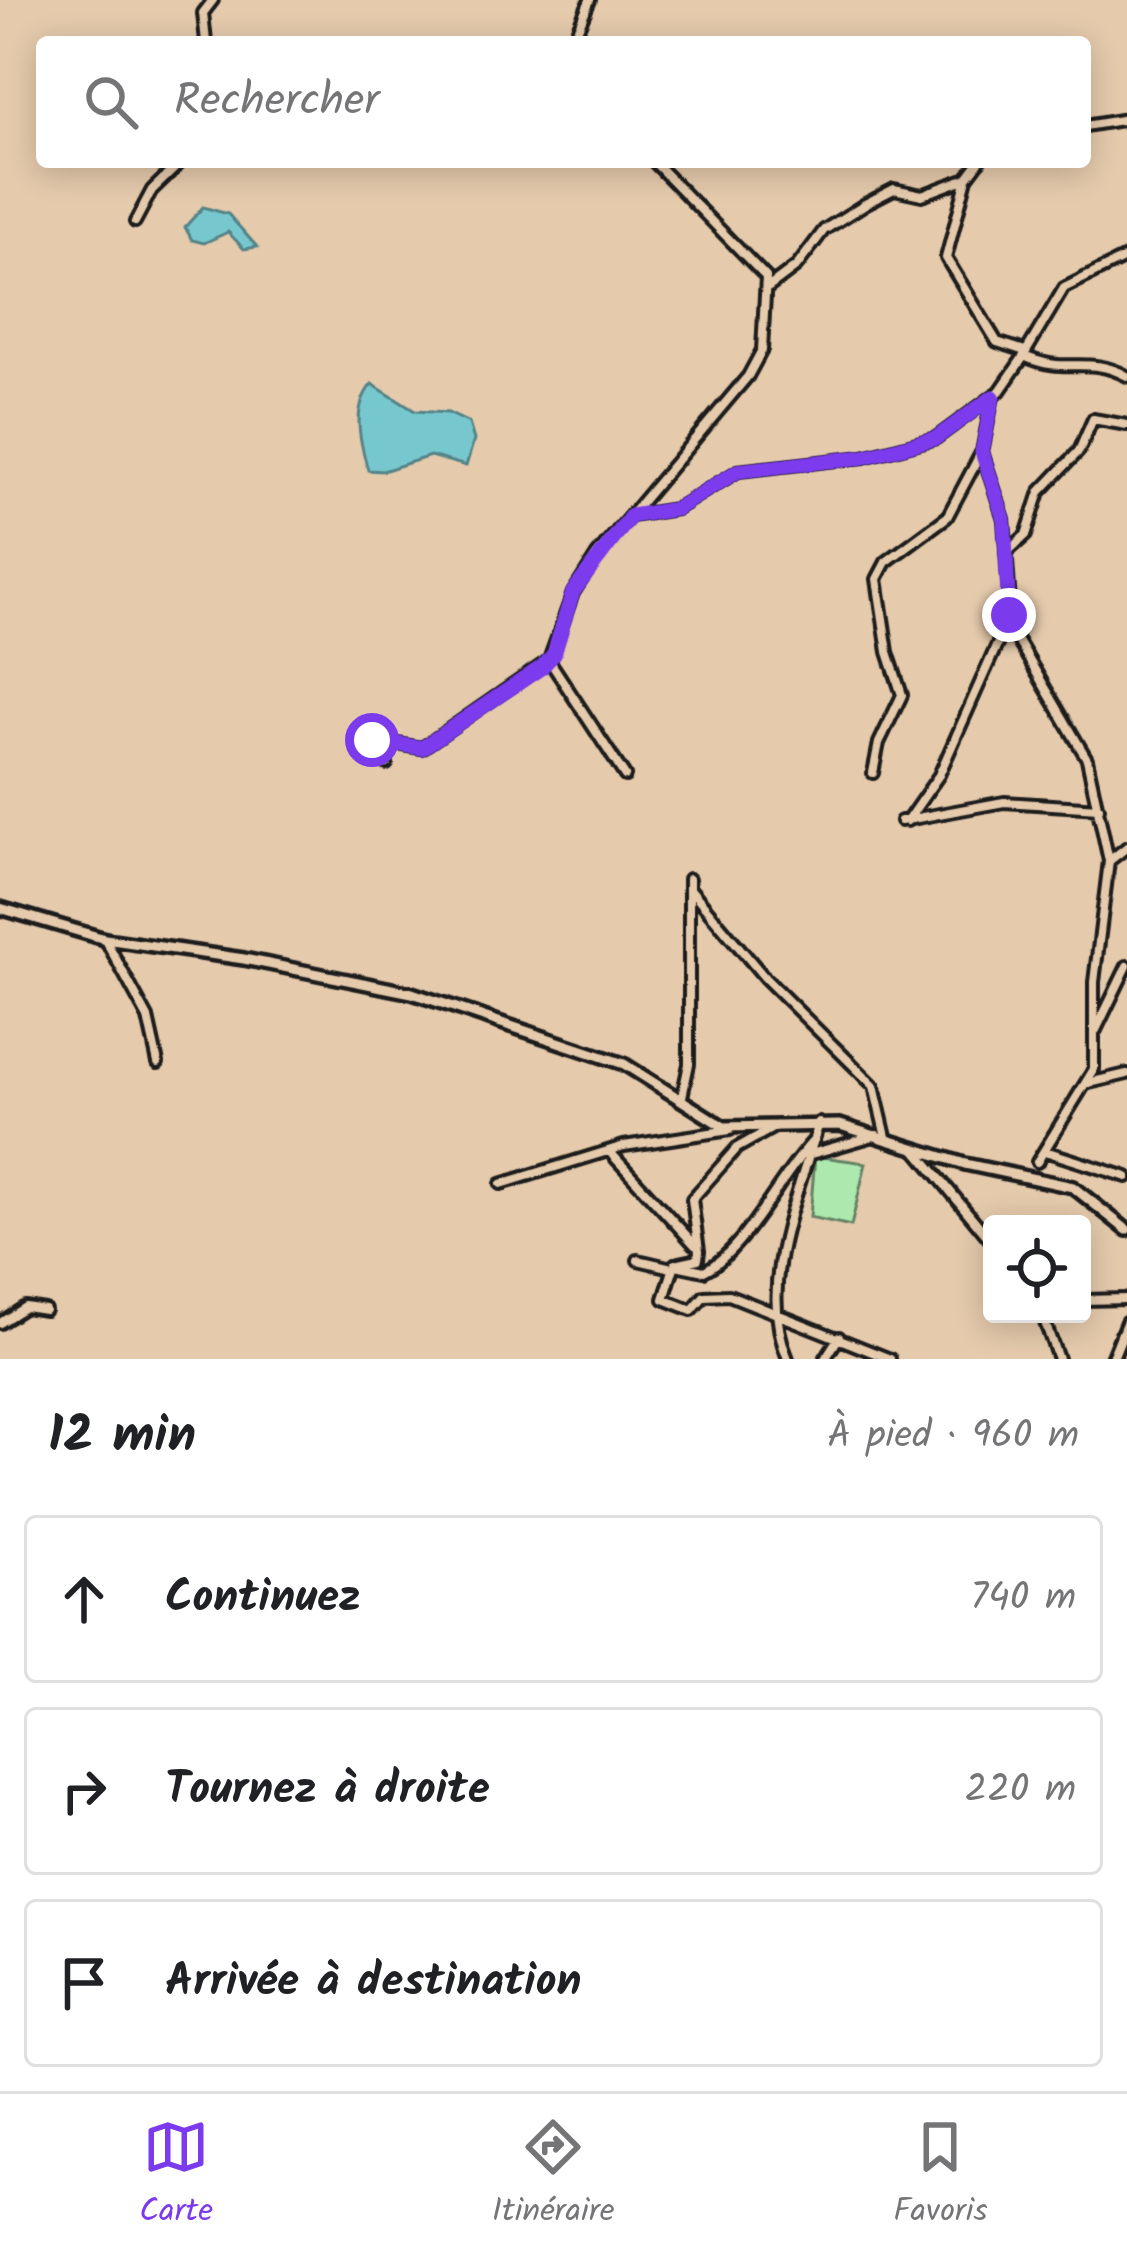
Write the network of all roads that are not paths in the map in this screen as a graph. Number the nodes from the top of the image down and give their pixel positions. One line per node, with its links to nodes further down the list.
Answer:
1 (213, 0): 3 (street)
2 (590, 0): 4 (street)
3 (205, 36)
4 (575, 36)
5 (1127, 118): 6 (street)
6 (1091, 125)
7 (175, 168): 11 (street)
8 (660, 168): 13 (street)
9 (975, 168): 10 (street)
10 (968, 178): 13 (street); 14 (street)
11 (135, 222)
12 (1127, 257): 14 (street)
13 (770, 287): 19 (street)
14 (1025, 354): 15 (street); 16 (street)
15 (1127, 376)
16 (993, 397): 18 (street); 19 (street)
17 (1127, 425): 20 (street)
18 (982, 452): 20 (street); 24 (street)
19 (631, 516): 22 (street)
20 (1005, 554): 21 (street)
21 (1009, 615): 26 (street); 26 (street)
22 (549, 660): 23 (street); 25 (street)
23 (387, 764)
24 (873, 773)
25 (625, 776)
26 (1100, 808): 28 (street)
27 (1127, 847): 28 (street)
28 (1109, 861): 32 (street)
29 (0, 908): 30 (street)
30 (105, 939): 33 (street); 36 (street)
31 (1127, 966): 32 (street)
32 (1095, 1031): 35 (street)
33 (158, 1063)
34 (1127, 1074): 35 (street)
35 (1089, 1083): 43 (street)
36 (682, 1097): 39 (street); 40 (street)
37 (820, 1122): 38 (street); 40 (street); 41 (street)
38 (782, 1124): 39 (street); 51 (street)
39 (737, 1129): 44 (street)
40 (882, 1136): 42 (street); 45 (street)
41 (814, 1139): 45 (street); 53 (street)
42 (912, 1145): 49 (street); 50 (street)
43 (1045, 1150): 46 (street); 47 (street)
44 (609, 1151): 48 (street); 51 (street)
45 (810, 1155): 57 (street)
46 (1037, 1162)
47 (1127, 1178)
48 (501, 1184)
49 (1126, 1228)
50 (983, 1231)
51 (699, 1251): 53 (street)
52 (638, 1260): 53 (street)
53 (674, 1266): 57 (street)
54 (1127, 1299): 55 (street)
55 (1091, 1300)
56 (45, 1310): 59 (street)
57 (775, 1312): 61 (street); 62 (street)
58 (1127, 1322): 66 (street)
59 (0, 1323)
60 (1045, 1323): 65 (street)
61 (839, 1337): 63 (street); 64 (street)
62 (788, 1359)
63 (825, 1359)
64 (890, 1359)
65 (1058, 1359)
66 (1112, 1359)

